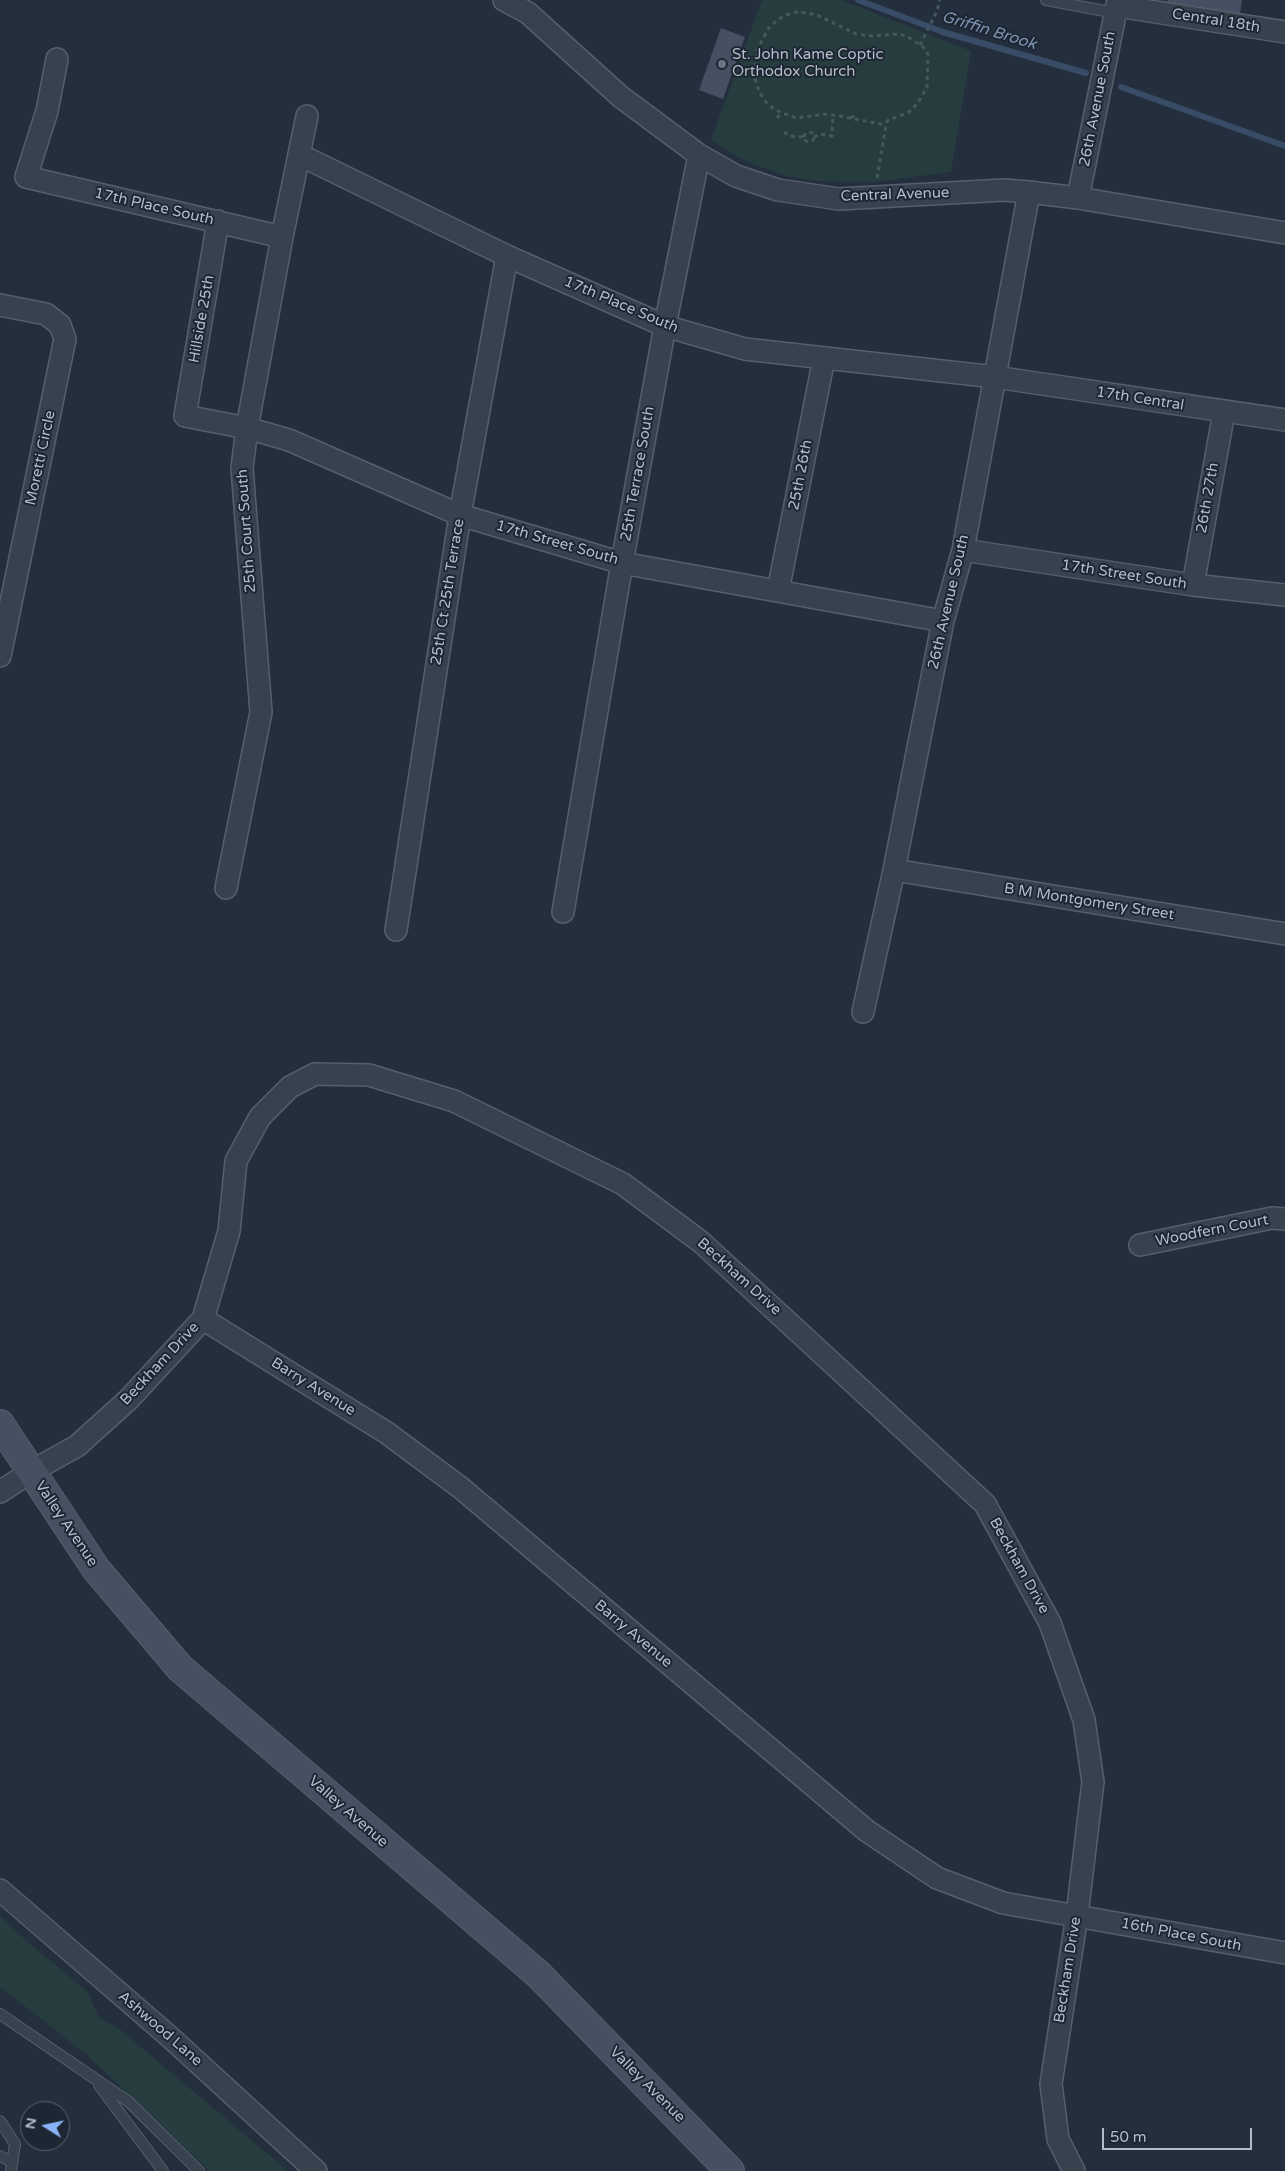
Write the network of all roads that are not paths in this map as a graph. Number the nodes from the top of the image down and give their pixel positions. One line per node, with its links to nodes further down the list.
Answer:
1 (504, 0): 7 (street, Central Avenue)
2 (1046, 0): 3 (lane)
3 (1117, 6): 4 (street, Central 18th); 10 (street, 26th Avenue South)
4 (1285, 32)
5 (57, 59): 11 (street, 17th Place South)
6 (307, 116): 8 (street, 25th Court South)
7 (699, 155): 9 (street, Central Avenue); 16 (street, 25th Terrace South)
8 (300, 156): 13 (street, 25th Court South); 14 (street, 17th Place South)
9 (1029, 192): 10 (street, Central Avenue); 18 (street, 26th Avenue South)
10 (1078, 198): 12 (street, Central Avenue)
11 (218, 221): 13 (street, 17th Place South); 20 (street, Hillside 25th)
12 (1285, 233)
13 (282, 237): 22 (street, 25th Court South)
14 (507, 256): 16 (street, 17th Place South); 23 (street, 25th Ct 25th Terrace)
15 (0, 304): 30 (street, Moretti Circle)
16 (665, 326): 17 (street, 17th Place South); 25 (street, 25th Terrace South)
17 (824, 358): 18 (street, 17th Place South); 27 (street, 25th 26th)
18 (995, 377): 19 (street, 17th Central); 24 (street, 26th Avenue South)
19 (1224, 412): 21 (street, 17th Central); 26 (street, 26th 27th)
20 (185, 416): 22 (street, 17th Street South)
21 (1285, 420)
22 (247, 428): 23 (street, 17th Street South); 32 (street, 25th Court South)
23 (460, 514): 25 (street, 17th Street South); 34 (street, 25th Ct 25th Terrace)
24 (963, 550): 26 (street, 17th Street South); 29 (street, 26th Avenue South)
25 (622, 563): 27 (street, 17th Street South); 33 (street, 25th Terrace South)
26 (1193, 585): 28 (street, 17th Street South)
27 (778, 591): 29 (street, 17th Street South)
28 (1285, 595)
29 (942, 621): 31 (street, 26th Avenue South)
30 (0, 656)
31 (894, 870): 35 (street, B M Montgomery Street); 36 (street, 26th Avenue South)
32 (226, 888)
33 (563, 912)
34 (396, 930)
35 (1285, 934)
36 (863, 1012)
37 (1285, 1219): 38 (street, Woodfern Court)
38 (1140, 1245)
39 (203, 1318): 41 (street, Beckham Drive); 44 (street, Barry Avenue); 44 (street, Beckham Drive)
40 (0, 1424): 41 (main road, Valley Avenue)
41 (32, 1472): 42 (street, Beckham Drive); 54 (main road, Valley Avenue)
42 (0, 1492)
43 (0, 1890): 53 (street, Ashwood Lane)
44 (1077, 1915): 45 (street, 16th Place South); 55 (street, Beckham Drive)
45 (1285, 1954)
46 (0, 2014): 47 (lane)
47 (94, 2078): 51 (lane); 52 (lane)
48 (0, 2121): 50 (lane)
49 (0, 2156): 50 (lane)
50 (11, 2167)
51 (163, 2171)
52 (199, 2171)
53 (316, 2171)
54 (730, 2171)
55 (1074, 2171)

